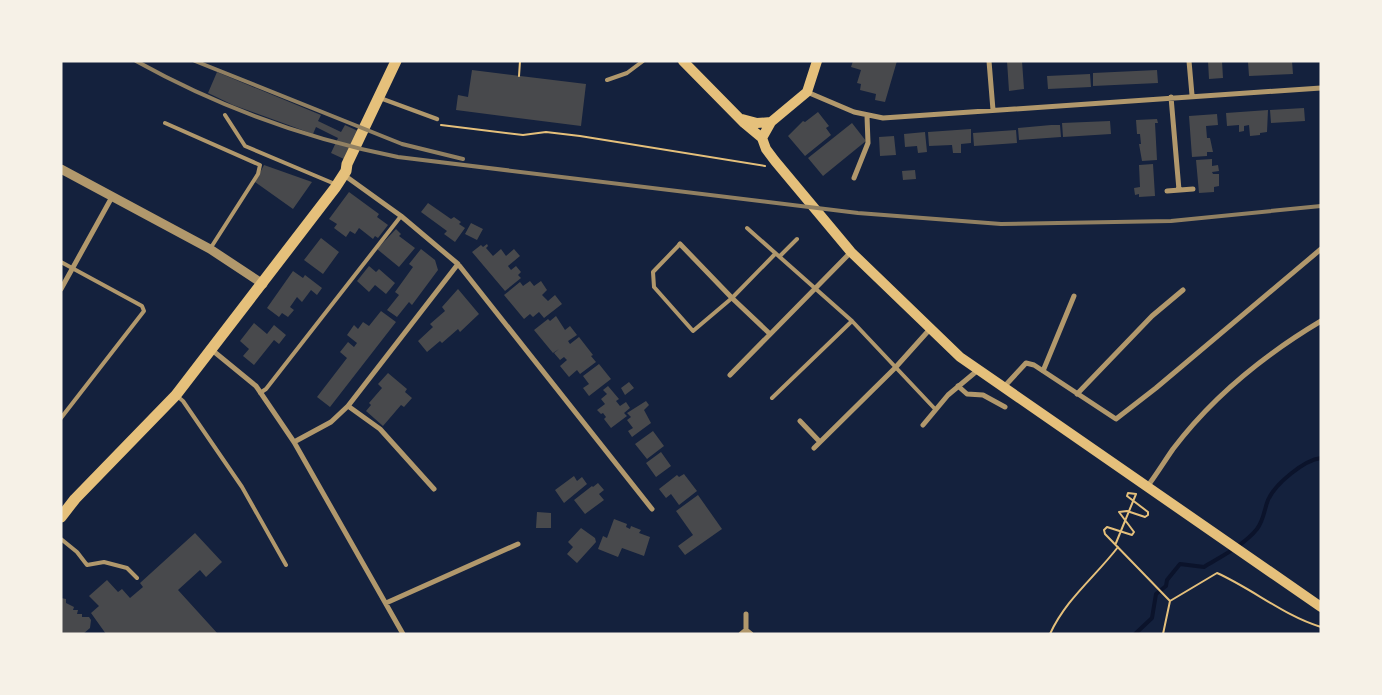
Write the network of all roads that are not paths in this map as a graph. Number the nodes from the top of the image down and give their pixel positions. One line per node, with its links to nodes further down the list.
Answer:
1 (396, 61): 12 (main road)
2 (642, 61): 7 (lane)
3 (683, 61): 16 (main road)
4 (817, 61): 9 (main road)
5 (989, 61): 13 (street)
6 (1189, 61): 10 (street)
7 (607, 80)
8 (1321, 88): 10 (street)
9 (807, 92): 15 (street); 19 (main road)
10 (1192, 96): 11 (street)
11 (1171, 97): 13 (street); 26 (street)
12 (377, 103): 17 (street); 22 (main road)
13 (993, 110): 15 (street)
14 (225, 115): 24 (lane)
15 (867, 116): 23 (street)
16 (738, 117): 19 (main road); 20 (main road)
17 (437, 119)
18 (165, 122): 33 (lane)
19 (771, 122): 20 (main road)
20 (762, 138): 35 (main road)
21 (61, 169): 28 (street)
22 (346, 170): 24 (main road); 29 (street)
23 (854, 178)
24 (337, 185): 40 (main road)
25 (1193, 189): 26 (street)
26 (1179, 190): 27 (street)
27 (1168, 191)
28 (112, 197): 33 (street); 39 (street)
29 (401, 216): 38 (street); 57 (lane)
30 (747, 228): 36 (lane)
31 (797, 239): 36 (lane)
32 (680, 244): 45 (street); 45 (lane)
33 (210, 249): 40 (street)
34 (1321, 249): 58 (street)
35 (851, 252): 41 (street); 48 (main road)
36 (777, 255): 41 (lane); 45 (lane)
37 (61, 262): 39 (lane)
38 (458, 264): 61 (street); 72 (street)
39 (73, 269): 42 (street); 64 (lane)
40 (263, 284): 50 (main road)
41 (815, 288): 46 (lane); 49 (street)
42 (61, 289)
43 (1183, 290): 58 (street)
44 (1074, 296): 53 (street)
45 (732, 298): 49 (street)
46 (852, 321): 51 (lane); 60 (lane)
47 (1321, 321): 70 (street)
48 (931, 328): 51 (street); 52 (main road)
49 (770, 334): 54 (street)
50 (212, 350): 57 (street); 59 (main road)
51 (895, 368): 63 (lane); 68 (street)
52 (978, 370): 55 (street); 56 (main road)
53 (1043, 371): 56 (street); 58 (street)
54 (730, 375)
55 (958, 386): 62 (street); 63 (street)
56 (1003, 388): 70 (main road)
57 (260, 394): 67 (street)
58 (1077, 394)
59 (176, 395): 73 (main road); 76 (lane)
60 (772, 398)
61 (348, 406): 67 (street); 71 (street)
62 (1005, 408)
63 (935, 409): 66 (street)
64 (61, 418)
65 (800, 421): 68 (street)
66 (923, 425)
67 (294, 442): 78 (street)
68 (820, 442): 69 (street)
69 (814, 448)
70 (1147, 487): 79 (main road)
71 (434, 489)
72 (652, 508)
73 (61, 517)
74 (61, 539): 77 (lane)
75 (518, 544): 78 (street)
76 (286, 566)
77 (137, 578)
78 (386, 603): 82 (street)
79 (1321, 607)
80 (746, 614): 81 (street)
81 (746, 630): 83 (street); 84 (street)
82 (403, 634)
83 (740, 634)
84 (751, 634)

